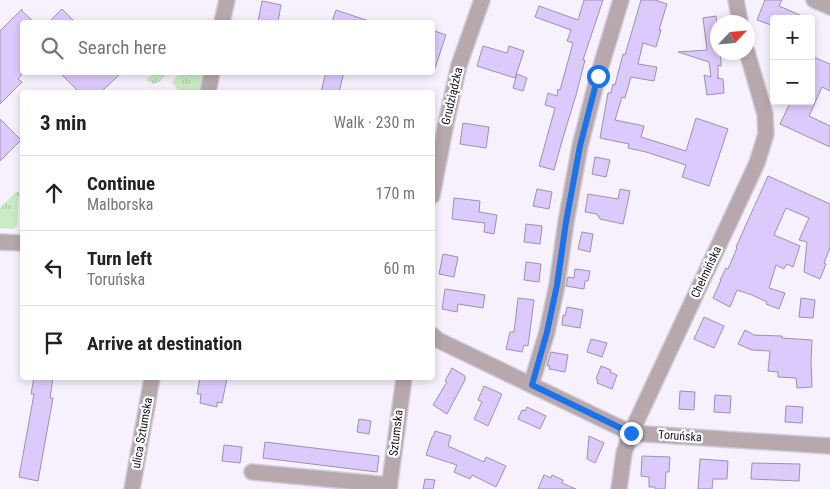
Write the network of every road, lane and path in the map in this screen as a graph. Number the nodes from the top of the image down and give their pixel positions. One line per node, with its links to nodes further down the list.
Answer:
1 (227, 0): 8 (street)
2 (482, 0): 12 (street, Grudziądzka)
3 (621, 0): 18 (street)
4 (736, 0): 7 (street)
5 (814, 0): 6 (street)
6 (830, 7)
7 (739, 15)
8 (222, 20)
9 (750, 60): 19 (street, Chełmińska)
10 (211, 75): 11 (street)
11 (208, 90)
12 (435, 180)
13 (0, 242): 14 (street)
14 (20, 243)
15 (435, 338): 18 (street, Toruńska)
16 (152, 380): 23 (street, ulica Sztumska)
17 (404, 380): 22 (street, Sztumska)
18 (532, 385): 19 (street, Toruńska)
19 (631, 433): 20 (street, Toruńska); 24 (street, Chełmińska)
20 (830, 446)
21 (252, 472): 22 (street)
22 (390, 487)
23 (132, 489)
24 (619, 489)

